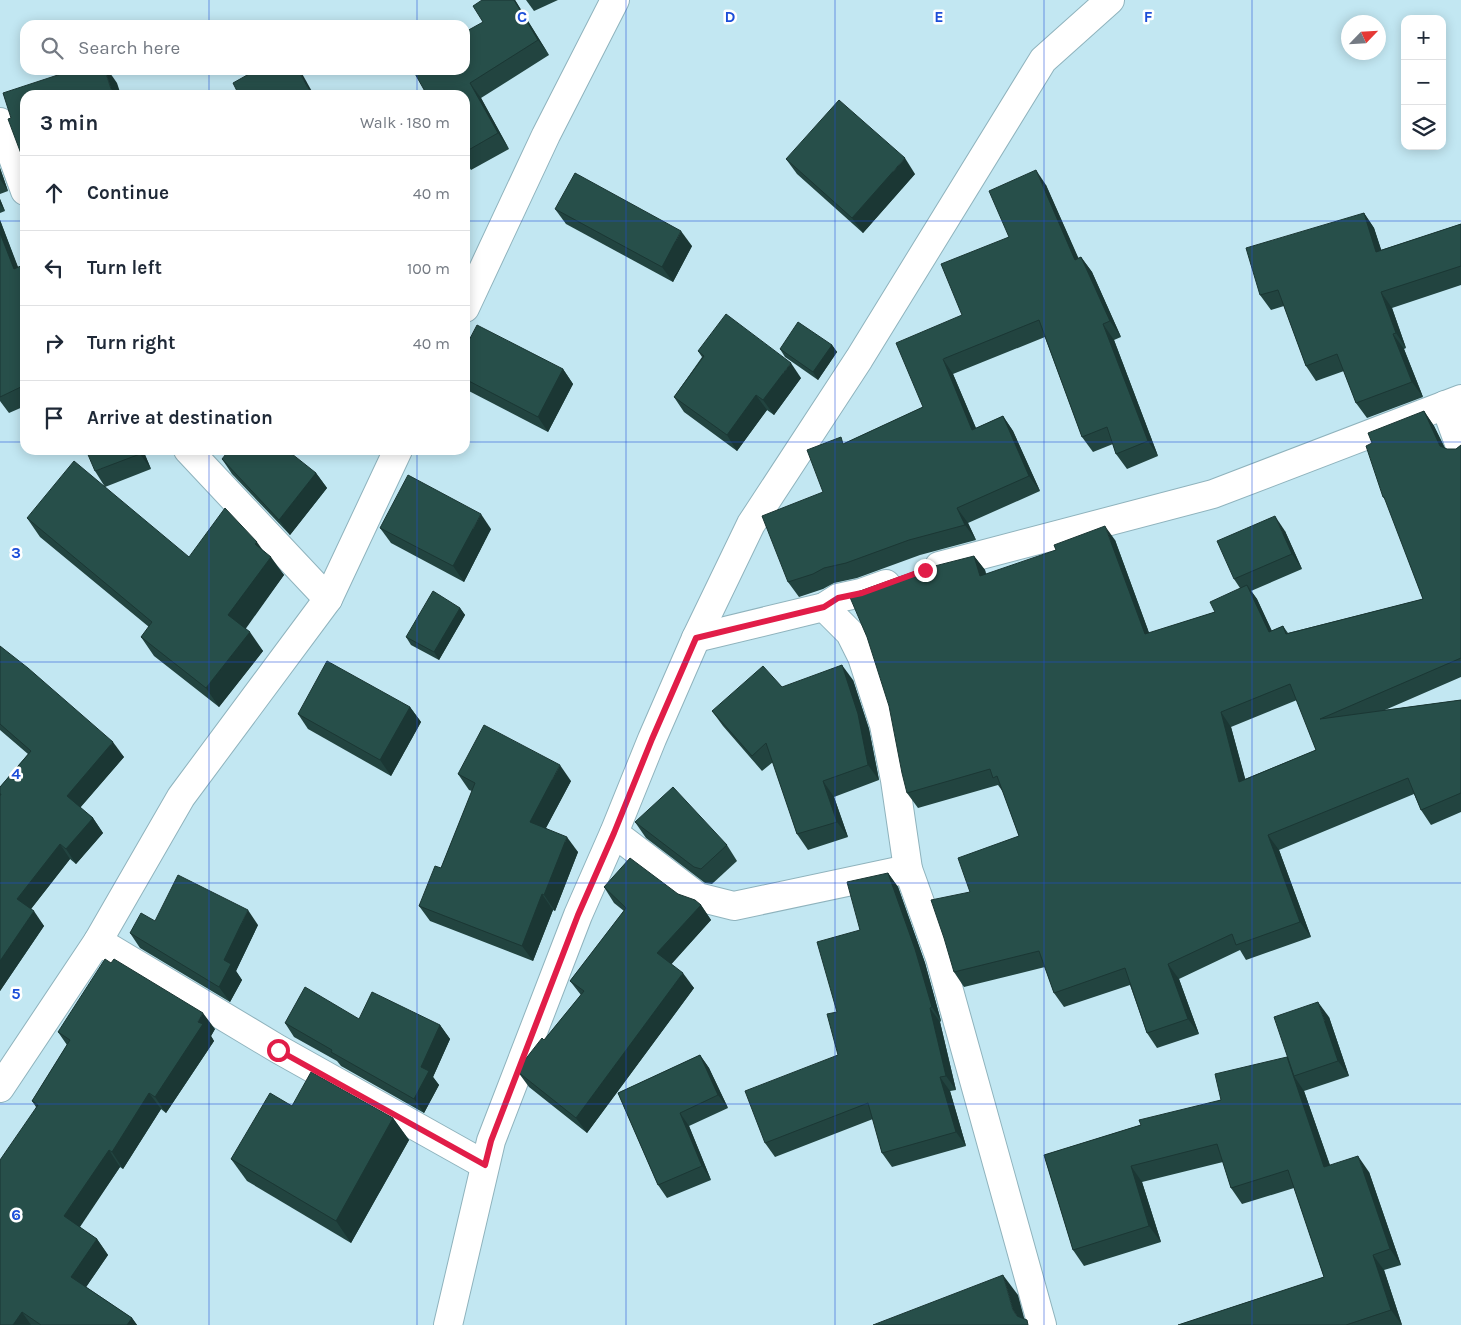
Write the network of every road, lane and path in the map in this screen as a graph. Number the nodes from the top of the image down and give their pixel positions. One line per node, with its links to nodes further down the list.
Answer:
1 (615, 0): 5 (street)
2 (1110, 0): 12 (street)
3 (0, 122): 4 (street)
4 (20, 177)
5 (470, 297)
6 (1453, 402): 7 (street); 11 (street)
7 (1461, 449)
8 (193, 455): 10 (street)
9 (396, 455): 10 (street)
10 (328, 599): 15 (street)
11 (824, 607): 12 (street); 14 (street)
12 (696, 638): 13 (street)
13 (614, 833): 14 (street); 17 (street)
14 (908, 869): 19 (street)
15 (98, 941): 16 (street); 17 (street)
16 (0, 1088)
17 (485, 1165): 18 (street)
18 (448, 1325)
19 (1042, 1325)

